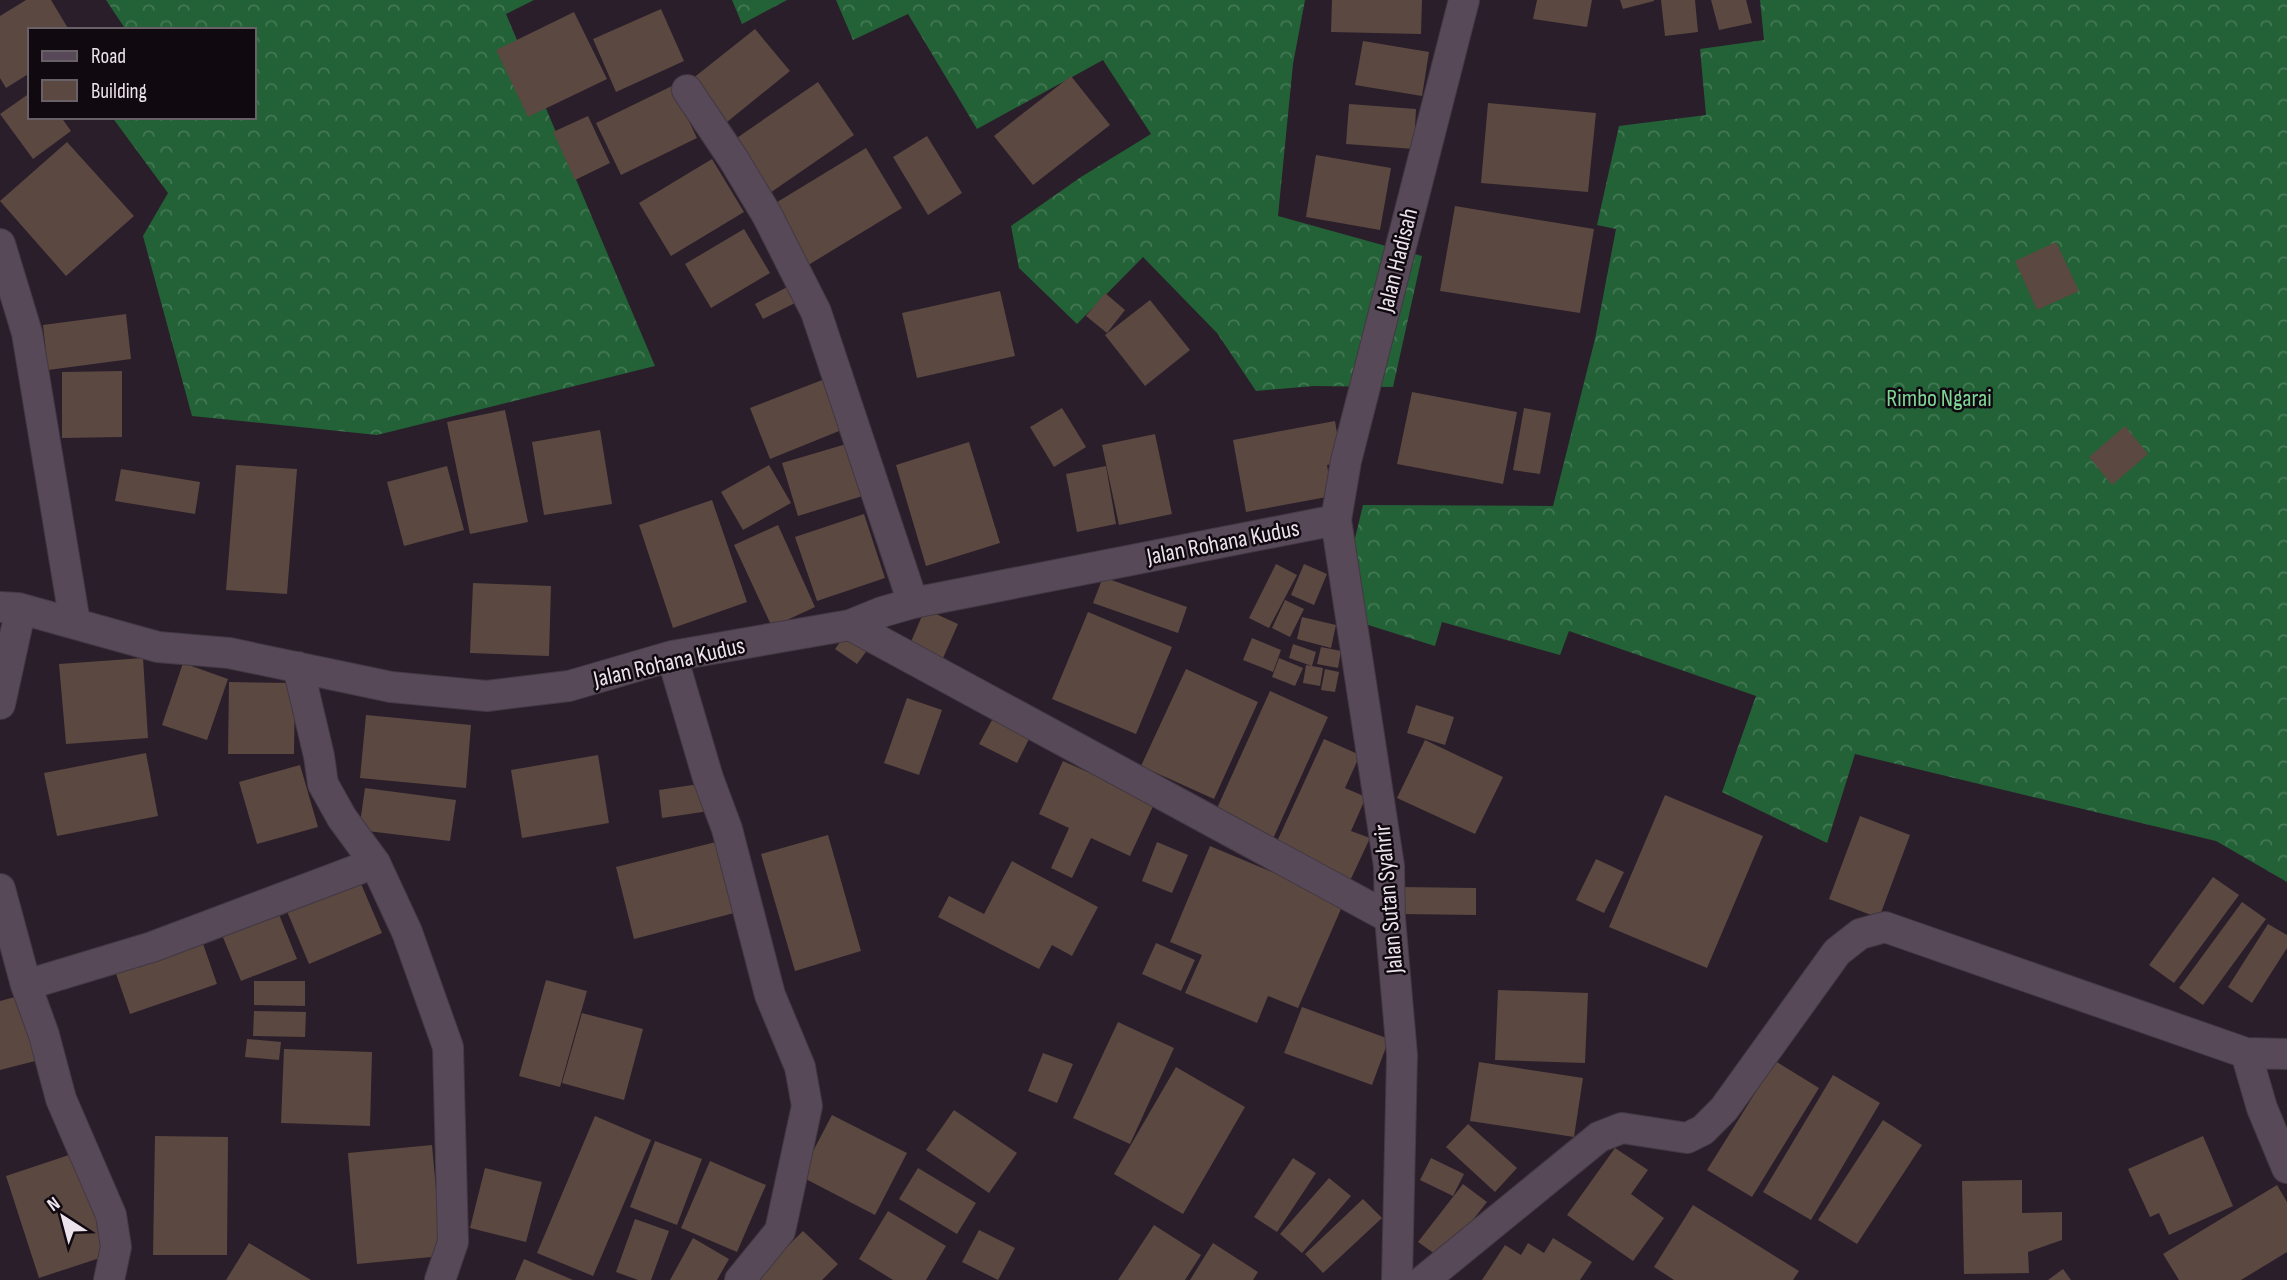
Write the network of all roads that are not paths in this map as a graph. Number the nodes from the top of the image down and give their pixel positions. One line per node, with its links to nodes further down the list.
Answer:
1 (1464, 0): 4 (street, Jalan Hadisah)
2 (687, 90): 5 (street)
3 (0, 244): 7 (street)
4 (1336, 520): 5 (street, Jalan Rohana Kudus); 14 (street, Jalan Sutan Syahrir)
5 (913, 603): 8 (street, Jalan Rohana Kudus)
6 (9, 607): 7 (street, Jalan Rohana Kudus); 11 (street)
7 (75, 623): 10 (street, Jalan Rohana Kudus)
8 (850, 625): 9 (street, Jalan Rohana Kudus); 14 (street)
9 (672, 656): 10 (street, Jalan Rohana Kudus); 21 (street)
10 (298, 667): 12 (street)
11 (0, 704)
12 (374, 863): 15 (street); 20 (street)
13 (0, 888): 15 (street)
14 (1390, 918): 22 (street, Jalan Sutan Syahrir)
15 (26, 985): 19 (street)
16 (2246, 1054): 17 (street); 18 (street); 23 (street)
17 (2287, 1054)
18 (2287, 1168)
19 (109, 1280)
20 (439, 1280)
21 (740, 1280)
22 (1397, 1280)
23 (1424, 1280)

